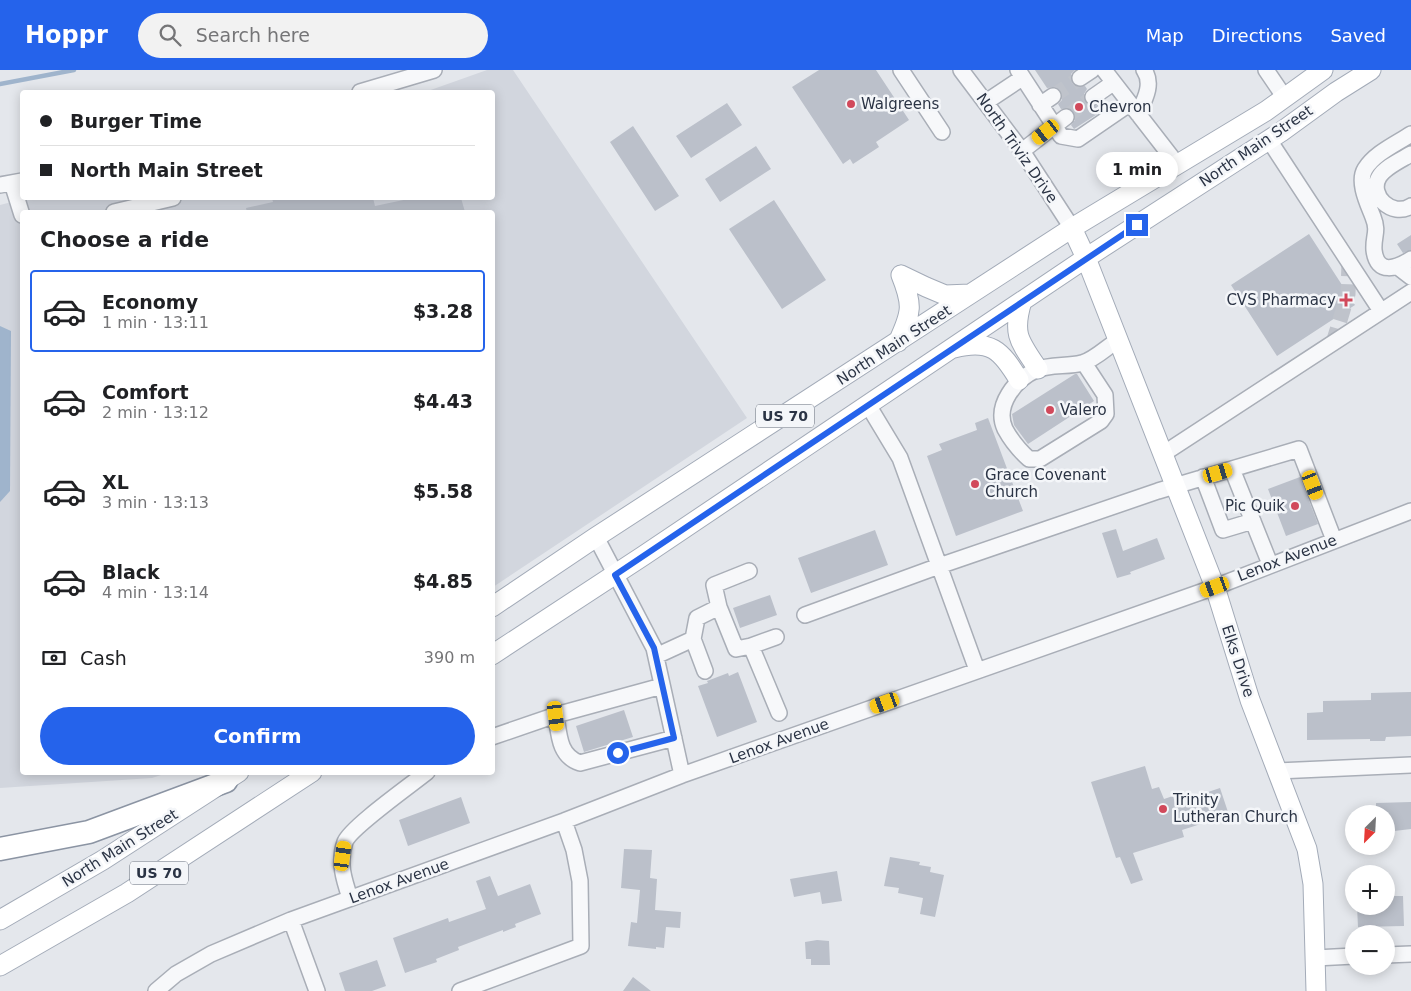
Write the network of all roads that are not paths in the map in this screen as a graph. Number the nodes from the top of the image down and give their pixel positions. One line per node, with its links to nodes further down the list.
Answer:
1 (434, 70): 11 (street)
2 (901, 70): 17 (street)
3 (961, 70): 14 (street, North Triviz Drive)
4 (1104, 70): 10 (street)
5 (1144, 70): 15 (street)
6 (1266, 70): 13 (street)
7 (1322, 70): 13 (main road, North Main Street / US 70)
8 (1371, 70): 19 (main road, North Main Street)
9 (1020, 74): 14 (street); 16 (street)
10 (1113, 83): 12 (street); 15 (street)
11 (367, 90)
12 (1093, 98)
13 (1285, 98): 22 (main road, North Main Street / US 70)
14 (986, 102): 20 (street, North Triviz Drive)
15 (1133, 109): 16 (street); 22 (street)
16 (1060, 122): 20 (street)
17 (942, 132)
18 (1411, 134): 30 (street)
19 (1275, 136): 29 (main road, North Main Street / US 70); 35 (street)
20 (1022, 151): 28 (street, North Triviz Drive)
21 (1411, 154): 25 (street)
22 (1177, 164): 28 (main road, North Main Street / US 70)
23 (12, 183): 26 (street)
24 (165, 200): 27 (street)
25 (1411, 206)
26 (20, 210)
27 (122, 210)
28 (1072, 228): 29 (main road, Elks Drive); 33 (main road, North Main Street / US 70)
29 (1086, 258): 34 (main road, North Main Street / US 70); 36 (main road, Elks Drive)
30 (1405, 263): 31 (street)
31 (1411, 277)
32 (1411, 292): 35 (street)
33 (972, 294): 37 (main road, North Main Street / US 70); 37 (main road)
34 (1022, 301): 38 (main road, North Main Street / US 70); 40 (main road)
35 (1381, 311): 43 (street)
36 (1118, 340): 39 (street); 43 (main road, Elks Drive)
37 (898, 342): 49 (main road, North Main Street / US 70)
38 (951, 349): 41 (main road); 42 (main road, North Main Street / US 70)
39 (1084, 363): 40 (street); 41 (street)
40 (1038, 369): 41 (street)
41 (1019, 380)
42 (868, 405): 52 (street); 54 (main road, North Main Street / US 70)
43 (1163, 454): 46 (main road, Elks Drive)
44 (1232, 469): 45 (street); 48 (street); 50 (street)
45 (1203, 478): 46 (street); 48 (street)
46 (1174, 485): 52 (street); 55 (main road, Elks Drive)
47 (1411, 511): 50 (street, Lenox Avenue)
48 (1253, 521): 51 (street)
49 (596, 537): 54 (street); 56 (main road, North Main Street / US 70)
50 (1334, 540): 51 (street, Lenox Avenue)
51 (1270, 564): 55 (street, Lenox Avenue)
52 (938, 566): 58 (street); 64 (street)
53 (749, 571): 57 (street)
54 (615, 575): 62 (main road, North Main Street / US 70); 63 (street)
55 (1215, 587): 64 (street, Lenox Avenue); 72 (main road, Elks Drive)
56 (495, 605)
57 (719, 607): 60 (street); 61 (street)
58 (805, 615)
59 (776, 637): 61 (street)
60 (693, 639): 63 (street); 65 (street)
61 (751, 646): 67 (street)
62 (495, 653)
63 (656, 656): 66 (street)
64 (977, 670): 75 (street, Lenox Avenue)
65 (705, 671)
66 (662, 686): 68 (street); 70 (street)
67 (779, 713)
68 (556, 716): 69 (street); 70 (street)
69 (495, 736)
70 (674, 738): 75 (street)
71 (1411, 765): 72 (street)
72 (1277, 771): 85 (main road, Elks Drive)
73 (307, 775): 86 (main road, US 70)
74 (423, 775): 79 (street)
75 (682, 775): 77 (street, Lenox Avenue)
76 (233, 777): 78 (highway); 80 (main road, North Main Street / US 70)
77 (564, 821): 79 (street, Lenox Avenue); 89 (street)
78 (0, 849)
79 (350, 898): 81 (street, Lenox Avenue)
80 (0, 920)
81 (291, 920): 87 (street, Lenox Avenue); 88 (street)
82 (1411, 954): 83 (street)
83 (1395, 955)
84 (1345, 956): 85 (street)
85 (1315, 958): 90 (main road, Elks Drive)
86 (0, 966)
87 (156, 991)
88 (317, 991)
89 (460, 991)
90 (1316, 991)

